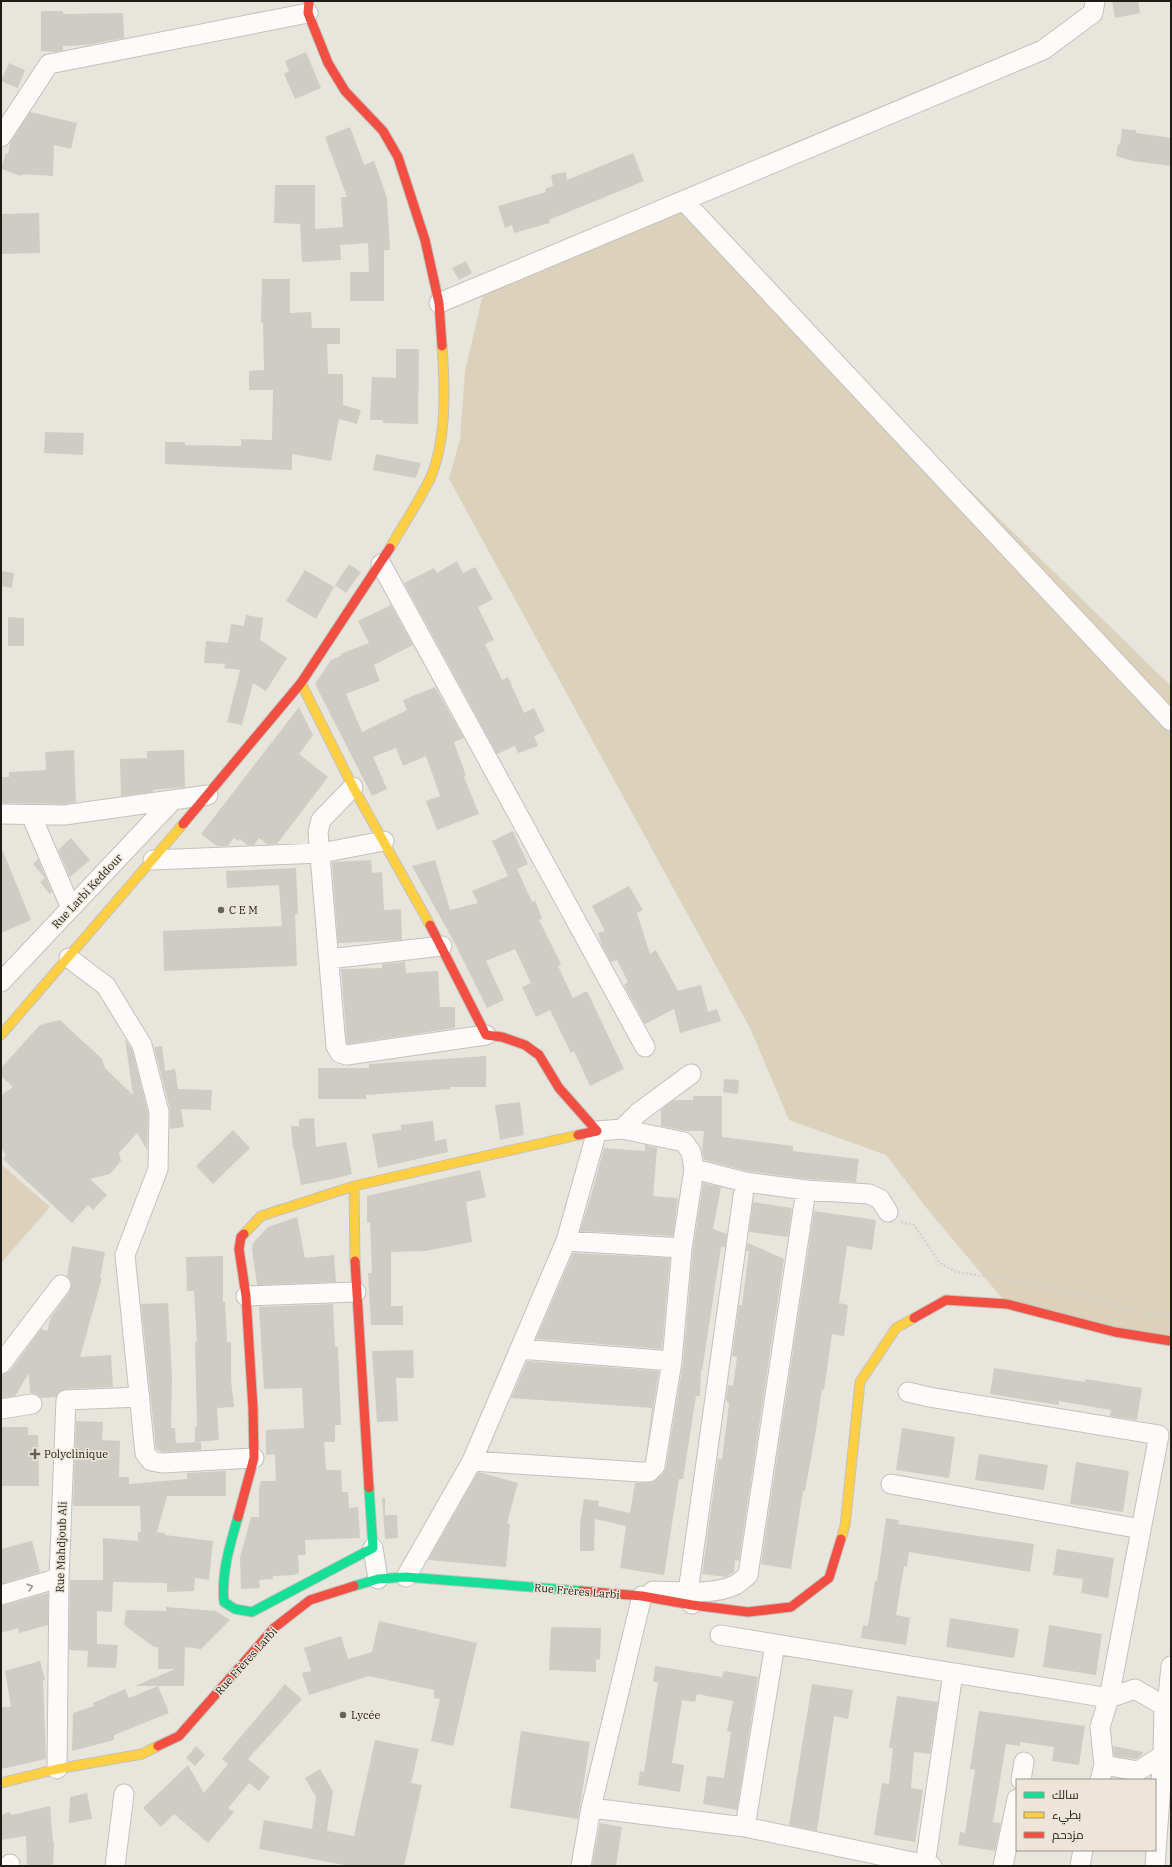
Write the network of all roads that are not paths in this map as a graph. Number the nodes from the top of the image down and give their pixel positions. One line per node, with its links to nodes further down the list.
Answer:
1 (1095, 1): 4 (street)
2 (309, 7): 3 (street); 5 (main road)
3 (1, 137)
4 (684, 201): 5 (street); 8 (street)
5 (439, 303): 6 (main road)
6 (380, 564): 7 (main road); 24 (street)
7 (301, 683): 9 (main road); 10 (main road)
8 (1171, 721)
9 (353, 787): 14 (main road); 15 (street)
10 (208, 795): 11 (street); 16 (main road)
11 (173, 800): 13 (street); 17 (street, Rue Larbi Keddour)
12 (1, 814): 13 (street)
13 (32, 815): 17 (street)
14 (384, 841): 15 (street); 18 (main road)
15 (320, 853): 16 (street); 20 (street)
16 (153, 860): 19 (main road)
17 (71, 908): 21 (street, Rue Larbi Keddour)
18 (442, 946): 20 (street); 23 (main road)
19 (70, 958): 22 (main road); 43 (street)
20 (329, 959): 23 (street)
21 (1, 982)
22 (1, 1035)
23 (486, 1035): 27 (main road)
24 (645, 1047)
25 (691, 1074): 26 (street)
26 (622, 1128): 27 (street); 28 (street)
27 (597, 1131): 30 (main road); 33 (street)
28 (694, 1169): 29 (street); 34 (street)
29 (745, 1182): 31 (street); 57 (street)
30 (354, 1186): 36 (main road); 37 (main road)
31 (806, 1190): 32 (street); 57 (street)
32 (888, 1212)
33 (566, 1241): 34 (street); 39 (street)
34 (682, 1248): 40 (street)
35 (61, 1285): 41 (street)
36 (356, 1292): 37 (street); 50 (main road)
37 (246, 1296): 46 (main road)
38 (1171, 1341): 57 (main road, Rue Frères Larbi)
39 (520, 1349): 40 (street); 47 (street)
40 (672, 1362): 47 (street)
41 (1, 1364)
42 (908, 1392): 49 (street)
43 (140, 1398): 46 (street); 52 (street, Rue Mahdjoub Ali)
44 (32, 1404): 45 (street)
45 (1, 1409)
46 (254, 1458): 50 (main road)
47 (472, 1461): 51 (street)
48 (891, 1484): 49 (street)
49 (1141, 1529): 62 (street)
50 (373, 1548): 53 (street)
51 (406, 1577): 53 (main road, Rue Frères Larbi); 54 (main road, Rue Frères Larbi)
52 (59, 1578): 55 (street, one-way to 52); 64 (street, Rue Mahdjoub Ali)
53 (378, 1578): 64 (main road, Rue Frères Larbi)
54 (615, 1594): 56 (main road, Rue Frères Larbi); 57 (street)
55 (1, 1595)
56 (642, 1596): 57 (main road, Rue Frères Larbi); 69 (street)
57 (690, 1598)
58 (720, 1635): 59 (street)
59 (775, 1644): 61 (street); 70 (street)
60 (1171, 1666): 63 (street)
61 (953, 1673): 62 (street); 72 (street)
62 (1109, 1698): 63 (street); 65 (street)
63 (1163, 1755): 65 (street); 77 (street)
64 (57, 1769): 66 (main road, Rue Frères Larbi)
65 (1102, 1772)
66 (1, 1783)
67 (124, 1794): 73 (street)
68 (1016, 1804): 75 (street)
69 (591, 1808): 70 (street); 74 (street)
70 (745, 1827): 72 (street)
71 (1084, 1851): 76 (street)
72 (928, 1865)
73 (115, 1866)
74 (581, 1866)
75 (1004, 1866)
76 (1080, 1866)
77 (1155, 1866)

